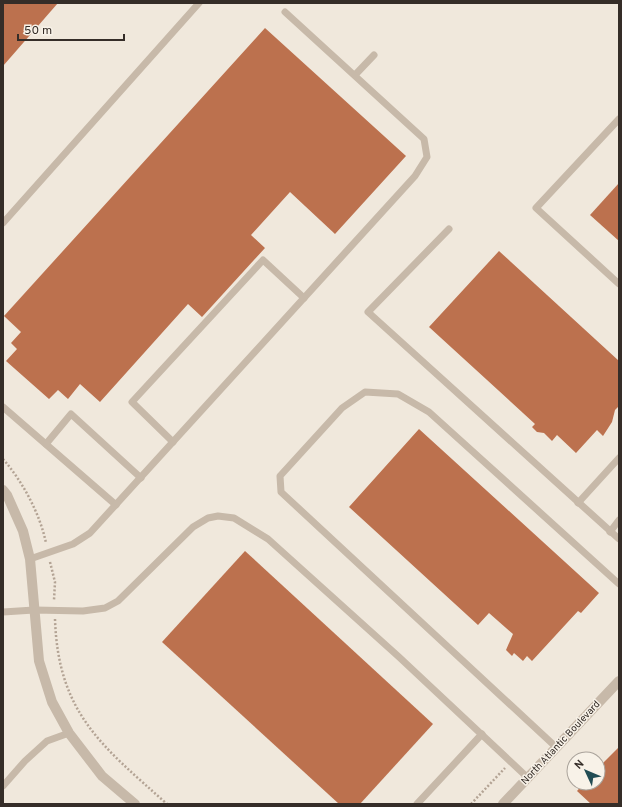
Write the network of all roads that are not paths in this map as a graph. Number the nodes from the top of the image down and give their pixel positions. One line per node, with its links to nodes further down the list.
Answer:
1 (198, 3): 6 (lane)
2 (285, 12): 4 (lane)
3 (374, 55): 4 (lane)
4 (355, 75): 9 (lane)
5 (619, 119): 8 (lane)
6 (3, 223)
7 (449, 230): 16 (lane)
8 (619, 284)
9 (304, 298): 11 (lane); 11 (lane)
10 (3, 406): 12 (lane)
11 (174, 442): 14 (lane)
12 (46, 444): 14 (lane); 17 (lane)
13 (619, 458): 16 (lane)
14 (141, 478): 17 (lane)
15 (3, 490): 21 (street)
16 (578, 503): 19 (lane)
17 (116, 506): 21 (lane)
18 (619, 520): 19 (lane)
19 (610, 532): 20 (lane)
20 (619, 539)
21 (30, 559): 23 (street)
22 (619, 584): 28 (lane)
23 (34, 610): 24 (lane); 26 (street); 27 (lane)
24 (3, 612)
25 (619, 681): 28 (street, North Atlantic Boulevard)
26 (68, 733): 30 (lane); 31 (street)
27 (482, 734): 29 (lane); 32 (lane)
28 (557, 748): 29 (street, North Atlantic Boulevard)
29 (528, 778): 33 (street, North Atlantic Boulevard)
30 (3, 786)
31 (135, 804)
32 (417, 804)
33 (503, 804)

